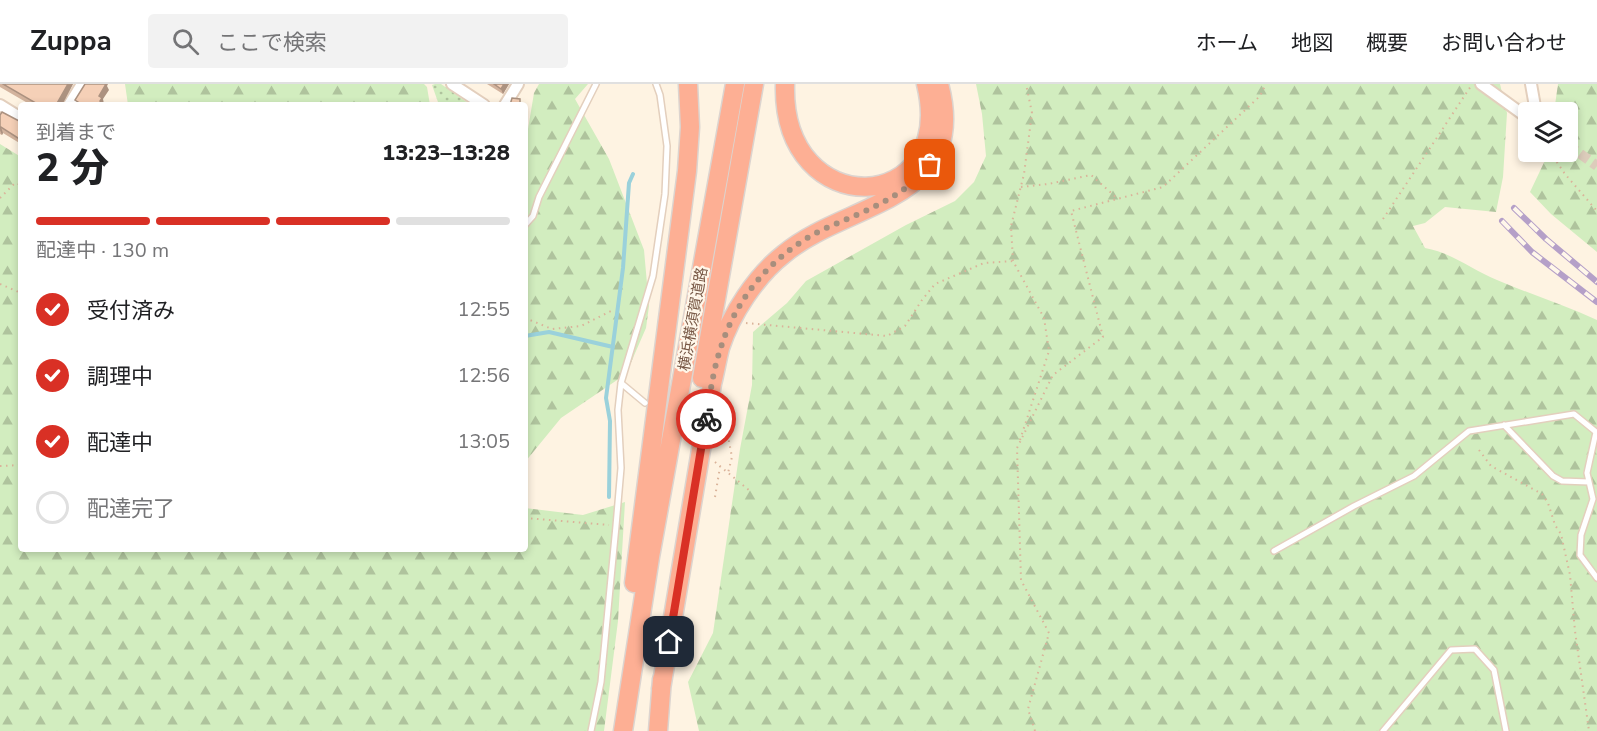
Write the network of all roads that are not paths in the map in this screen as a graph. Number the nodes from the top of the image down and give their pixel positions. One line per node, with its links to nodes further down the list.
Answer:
1 (518, 84): 16 (street)
2 (596, 84): 21 (lane)
3 (656, 84): 22 (lane)
4 (688, 84): 30 (highway)
5 (735, 84): 30 (highway, 横浜横須賀道路)
6 (754, 84): 28 (highway, 横浜横須賀道路)
7 (785, 84): 8 (highway)
8 (926, 84)
9 (939, 84): 28 (highway)
10 (1481, 84): 19 (street)
11 (1531, 84): 17 (street)
12 (80, 85): 14 (street)
13 (455, 85): 15 (street)
14 (71, 102)
15 (480, 102)
16 (507, 102)
17 (1534, 102)
18 (0, 105): 20 (street)
19 (1518, 111)
20 (18, 116)
21 (528, 221)
22 (621, 383): 23 (lane); 29 (lane)
23 (645, 403)
24 (1504, 425): 25 (lane); 25 (lane); 26 (lane)
25 (1589, 483): 27 (lane)
26 (1274, 550)
27 (1597, 578)
28 (661, 689): 31 (highway, 横浜横須賀道路)
29 (591, 731)
30 (622, 731)
31 (658, 731)
32 (1383, 731): 33 (lane)
33 (1506, 731)

